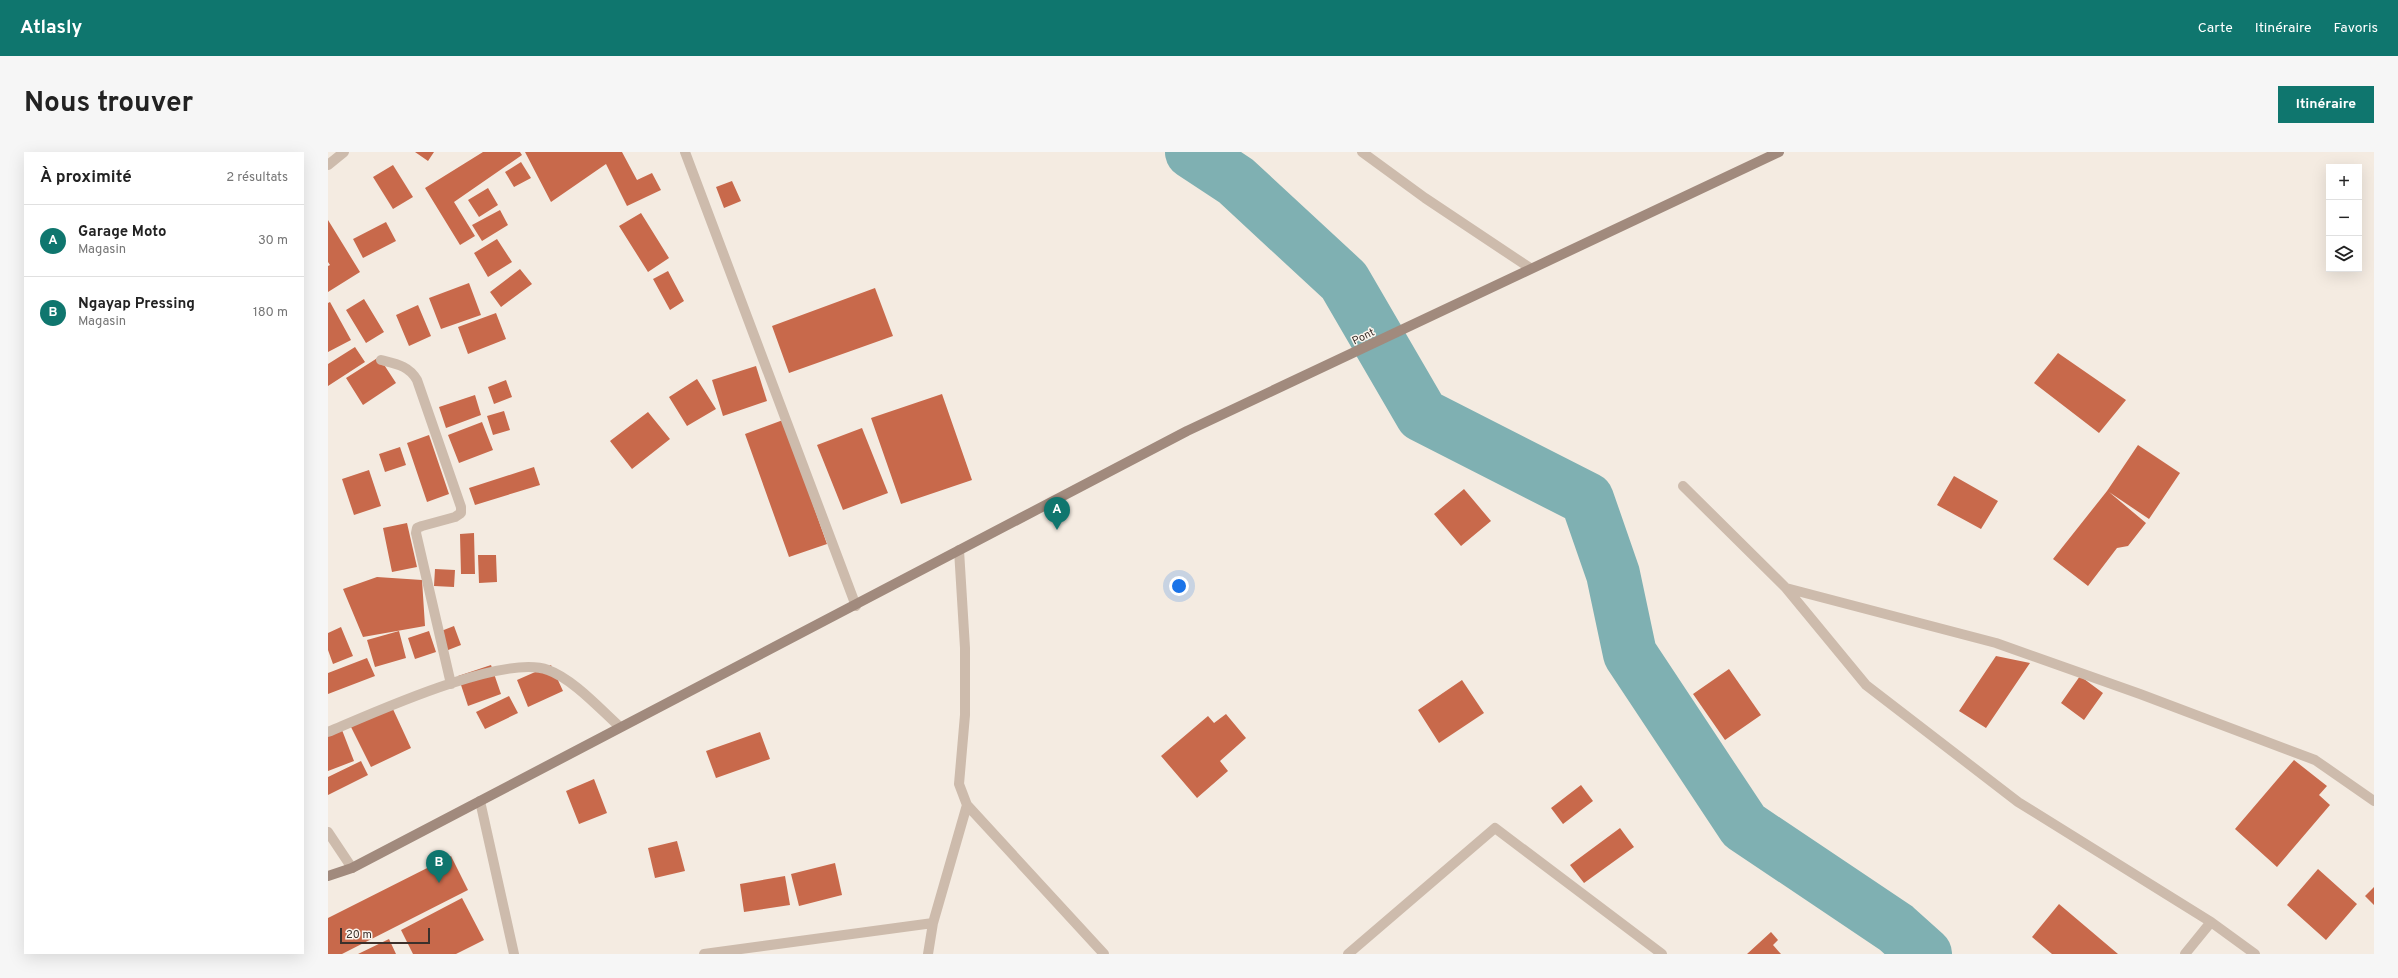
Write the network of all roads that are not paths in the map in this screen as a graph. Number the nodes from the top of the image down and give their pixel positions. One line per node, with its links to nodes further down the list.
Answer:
1 (344, 152): 5 (street)
2 (685, 152): 11 (street)
3 (1362, 152): 6 (street)
4 (1779, 152): 6 (main road, Pont)
5 (328, 165)
6 (1530, 268): 9 (main road, Pont)
7 (381, 360): 12 (street)
8 (1683, 486): 10 (street)
9 (959, 550): 11 (main road, Pont); 17 (street)
10 (1786, 588): 15 (street); 21 (street)
11 (856, 606): 13 (main road, Pont)
12 (451, 684): 13 (street); 14 (street)
13 (620, 726): 16 (main road, Pont)
14 (328, 732)
15 (2374, 801)
16 (480, 802): 19 (main road, Pont); 23 (street)
17 (967, 805): 22 (street); 26 (street)
18 (328, 832): 19 (street)
19 (352, 868): 20 (main road, Pont)
20 (328, 876)
21 (2211, 922): 29 (street); 30 (street)
22 (933, 924): 24 (street); 25 (street)
23 (514, 954)
24 (704, 954)
25 (928, 954)
26 (1104, 954)
27 (1348, 954): 28 (street)
28 (1662, 954)
29 (2186, 954)
30 (2255, 954)

